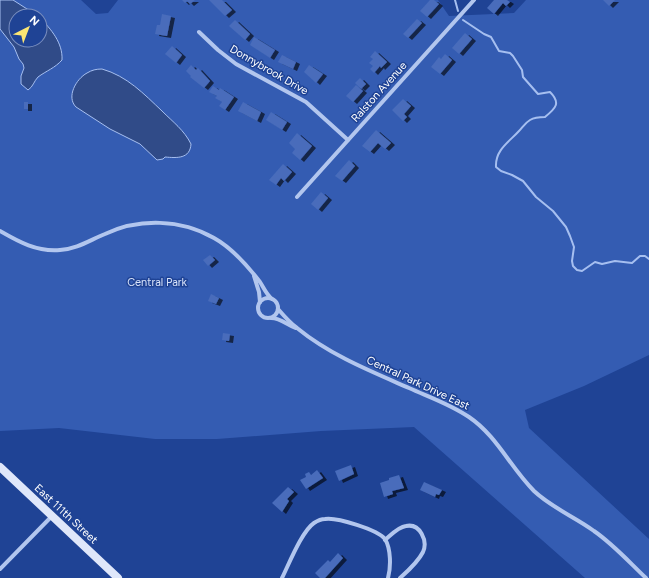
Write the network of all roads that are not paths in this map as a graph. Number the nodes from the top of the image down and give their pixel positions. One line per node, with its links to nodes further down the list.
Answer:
1 (474, 0): 3 (street, Ralston Avenue)
2 (199, 32): 3 (street, Donnybrook Drive)
3 (348, 140): 4 (street, Ralston Avenue)
4 (297, 197)
5 (0, 231): 6 (street, Central Park Drive East)
6 (254, 275): 7 (street, Central Park Drive East); 8 (street, Central Park Drive East)
7 (272, 299): 8 (street); 9 (street, Central Park Drive East)
8 (260, 303): 10 (street, Central Park Drive East)
9 (278, 309): 10 (street); 11 (street, Central Park Drive East)
10 (271, 318): 11 (street, Central Park Drive East)
11 (297, 328): 20 (street, Central Park Drive East)
12 (0, 467): 13 (main road, East 111th Street)
13 (52, 516): 15 (street); 16 (main road, East 111th Street)
14 (385, 540): 17 (street); 18 (street); 19 (street)
15 (0, 569)
16 (118, 578)
17 (282, 578)
18 (388, 578)
19 (400, 578)
20 (646, 578)

